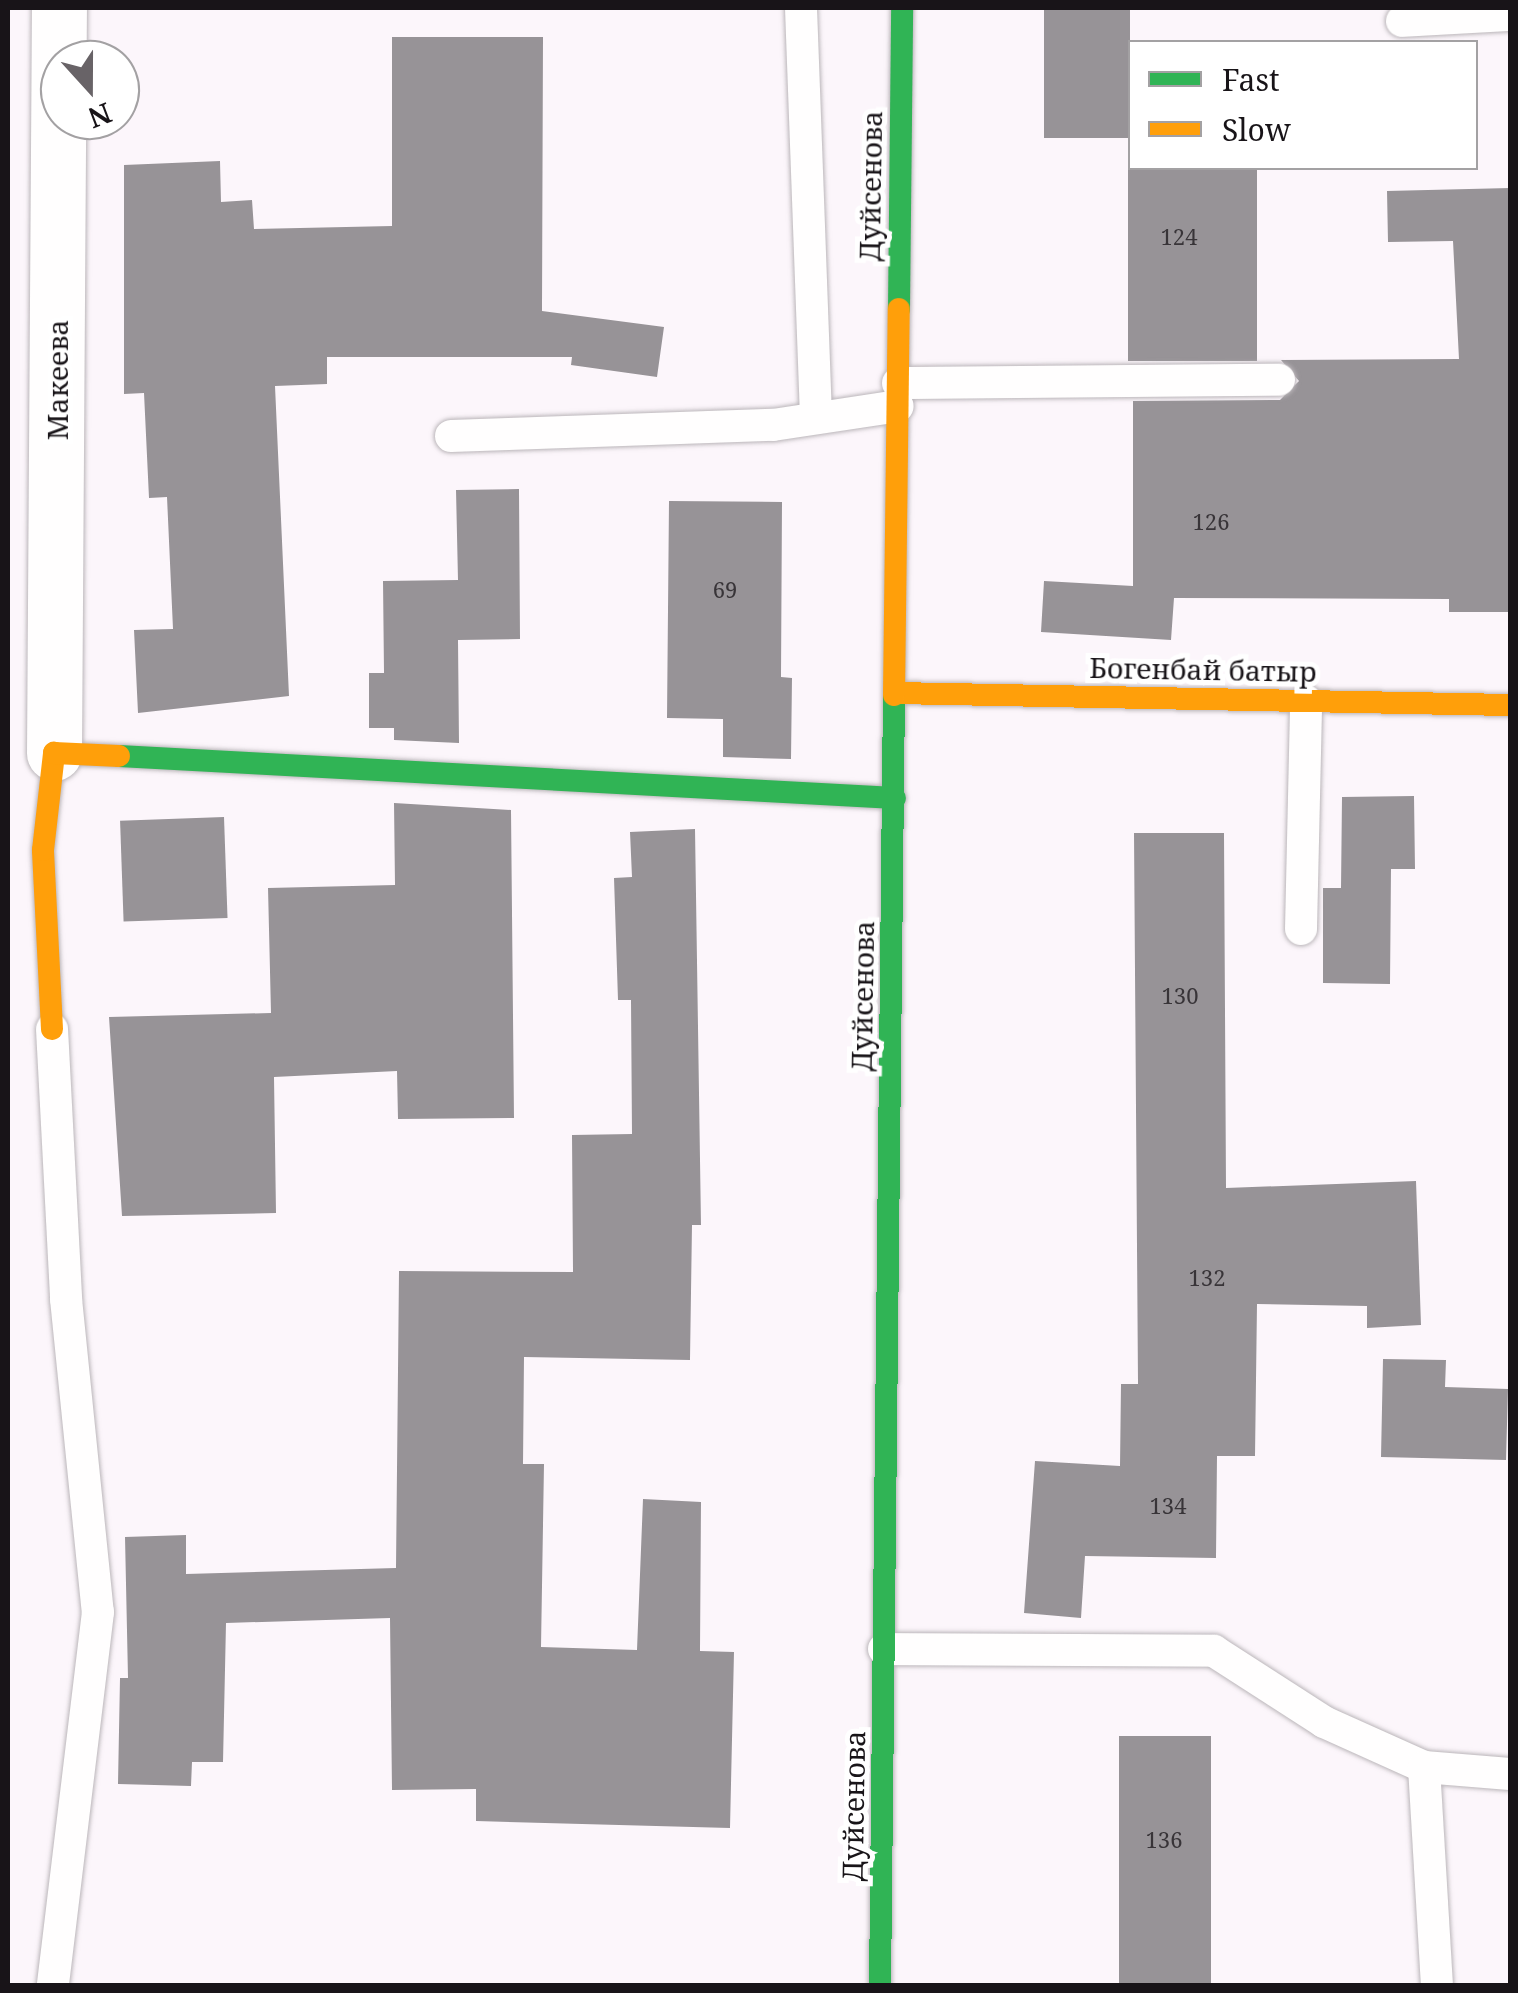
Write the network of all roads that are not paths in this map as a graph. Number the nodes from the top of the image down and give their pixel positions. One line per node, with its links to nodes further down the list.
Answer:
1 (60, 8): 13 (street, Макеева)
2 (801, 8): 8 (lane)
3 (902, 8): 7 (street, Дуйсенова)
4 (1510, 15): 5 (lane)
5 (1402, 21)
6 (1279, 380): 7 (lane)
7 (898, 395): 8 (lane); 10 (street, Дуйсенова)
8 (816, 418): 9 (lane)
9 (451, 436)
10 (895, 693): 11 (street, Богенбай батыр); 14 (street, Дуйсенова)
11 (1306, 701): 12 (street, Богенбай батыр); 15 (lane)
12 (1510, 705)
13 (54, 753): 14 (street); 16 (street)
14 (895, 798): 17 (street, Дуйсенова)
15 (1301, 929)
16 (52, 1029): 20 (lane)
17 (884, 1649): 18 (lane); 21 (street, Дуйсенова)
18 (1424, 1767): 19 (lane); 22 (lane)
19 (1510, 1774)
20 (53, 1986)
21 (880, 1986)
22 (1437, 1986)

